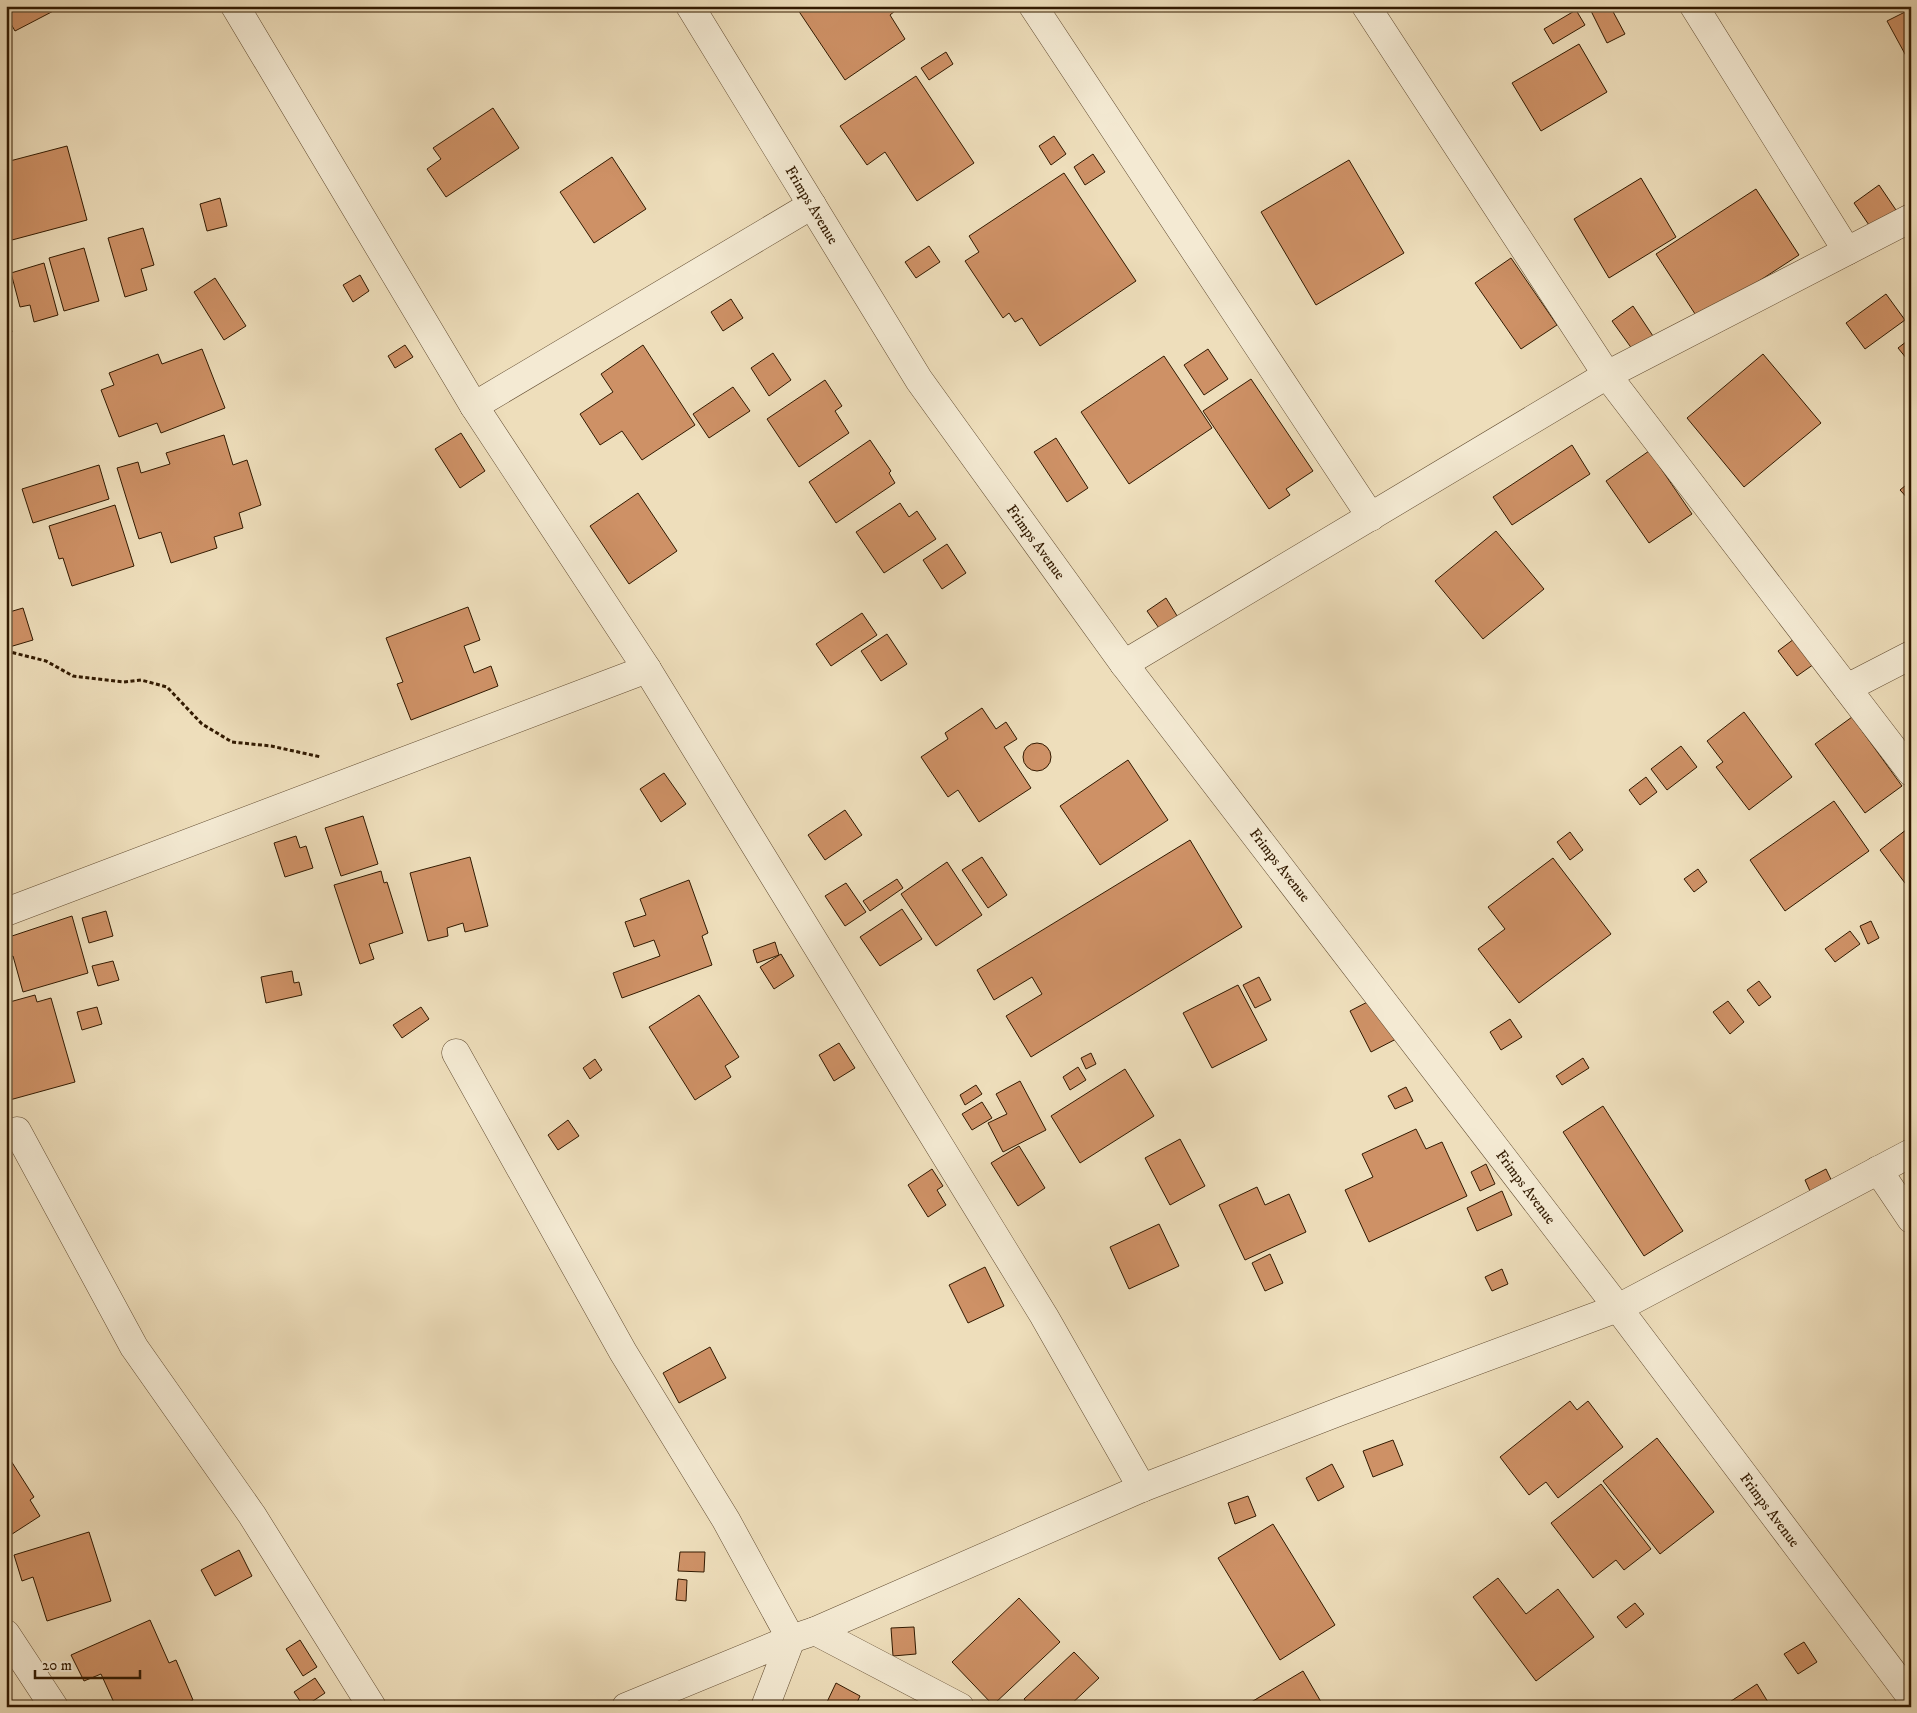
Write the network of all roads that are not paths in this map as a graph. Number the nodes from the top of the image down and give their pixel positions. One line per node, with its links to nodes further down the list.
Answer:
1 (234, 6): 10 (street)
2 (690, 6): 6 (street, Frimps Avenue)
3 (1033, 6): 11 (street)
4 (1366, 6): 9 (street)
5 (1694, 6): 8 (street)
6 (812, 206): 10 (street); 13 (street, Frimps Avenue)
7 (1911, 218): 8 (street)
8 (1847, 251): 9 (street)
9 (1608, 375): 11 (street); 15 (street)
10 (474, 406): 14 (street)
11 (1371, 517): 13 (street)
12 (1911, 655): 15 (street)
13 (1124, 664): 23 (street, Frimps Avenue)
14 (647, 669): 17 (street); 24 (street)
15 (1847, 688): 16 (street)
16 (1911, 772)
17 (6, 912)
18 (456, 1053): 26 (street)
19 (17, 1131): 29 (street)
20 (1911, 1153): 21 (street)
21 (1878, 1170): 22 (street); 23 (street)
22 (1911, 1219)
23 (1618, 1308): 24 (street); 27 (street, Frimps Avenue)
24 (1142, 1488): 26 (street)
25 (6, 1634): 28 (street)
26 (803, 1635): 30 (street); 31 (street); 32 (street)
27 (1911, 1696)
28 (54, 1707)
29 (372, 1707)
30 (626, 1707)
31 (766, 1707)
32 (960, 1707)

